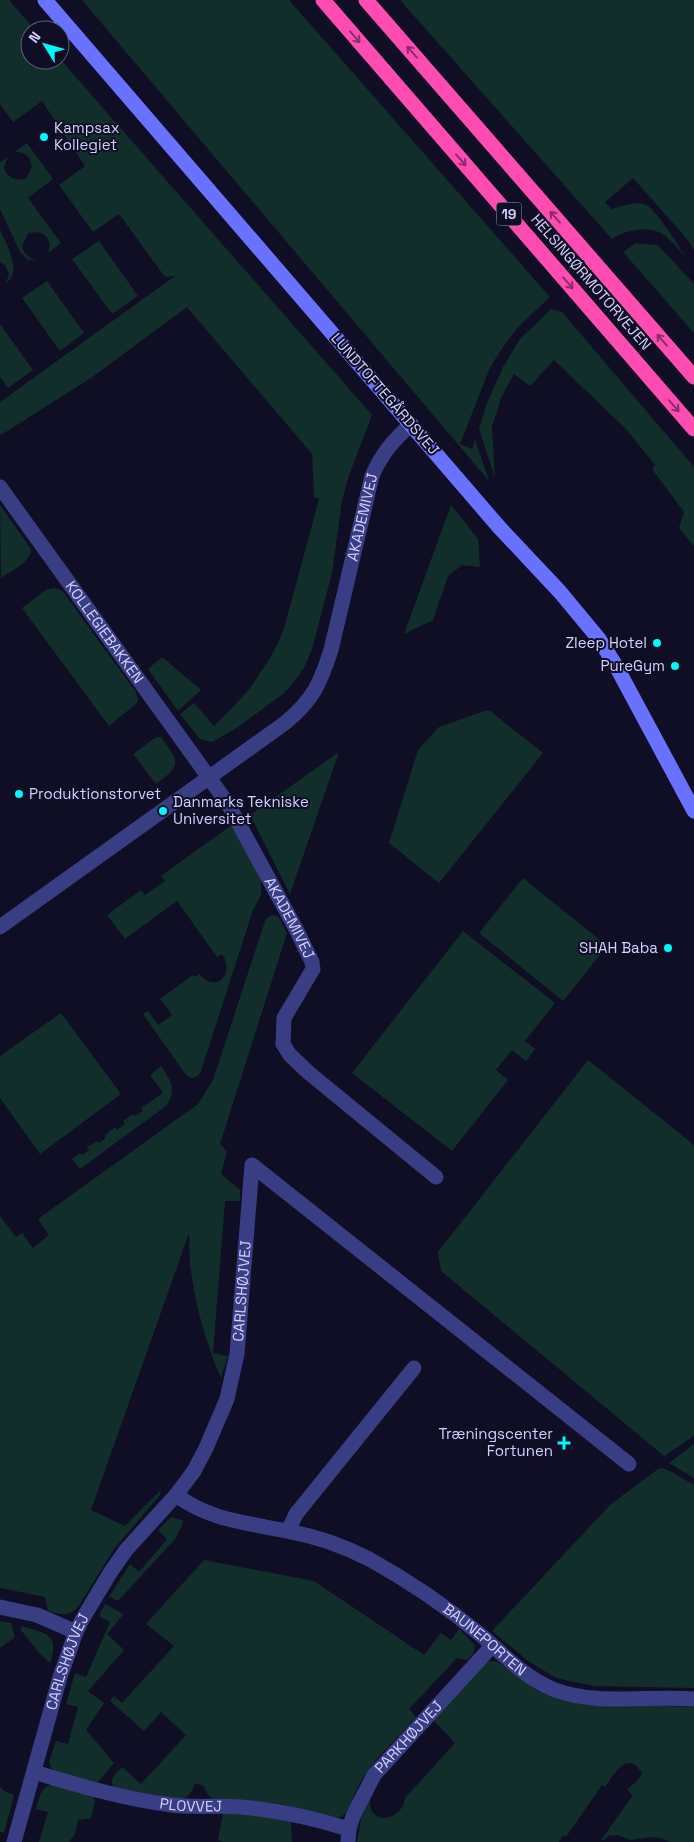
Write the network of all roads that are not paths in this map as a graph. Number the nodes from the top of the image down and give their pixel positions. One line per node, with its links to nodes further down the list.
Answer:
1 (45, 0): 5 (street, LUNDTOFTEGÅRDSVEJ)
2 (323, 0): 6 (highway, HELSINGØRMOTORVEJEN / 19, one-way to 6)
3 (366, 0): 4 (highway, HELSINGØRMOTORVEJEN / 19, one-way to 3)
4 (694, 377)
5 (411, 424): 8 (street, AKADEMIVEJ); 9 (street, LUNDTOFTEGÅRDSVEJ)
6 (694, 429)
7 (0, 487): 8 (street, KOLLEGIEBAKKEN)
8 (210, 778): 10 (street, AKADEMIVEJ); 11 (street, AKADEMIVEJ)
9 (694, 811)
10 (0, 927)
11 (436, 1176)
12 (414, 1368): 15 (street)
13 (629, 1464): 14 (street, CARLSHØJVEJ)
14 (176, 1495): 15 (street, BAUNEPORTEN); 17 (street, CARLSHØJVEJ)
15 (288, 1531): 18 (street, BAUNEPORTEN)
16 (0, 1607): 17 (street)
17 (76, 1632): 20 (street, CARLSHØJVEJ)
18 (492, 1646): 19 (street, BAUNEPORTEN); 21 (street, PARKHØJVEJ)
19 (694, 1699)
20 (34, 1772): 21 (street, PLOVVEJ); 22 (street, CARLSHØJVEJ)
21 (349, 1836)
22 (14, 1842)

